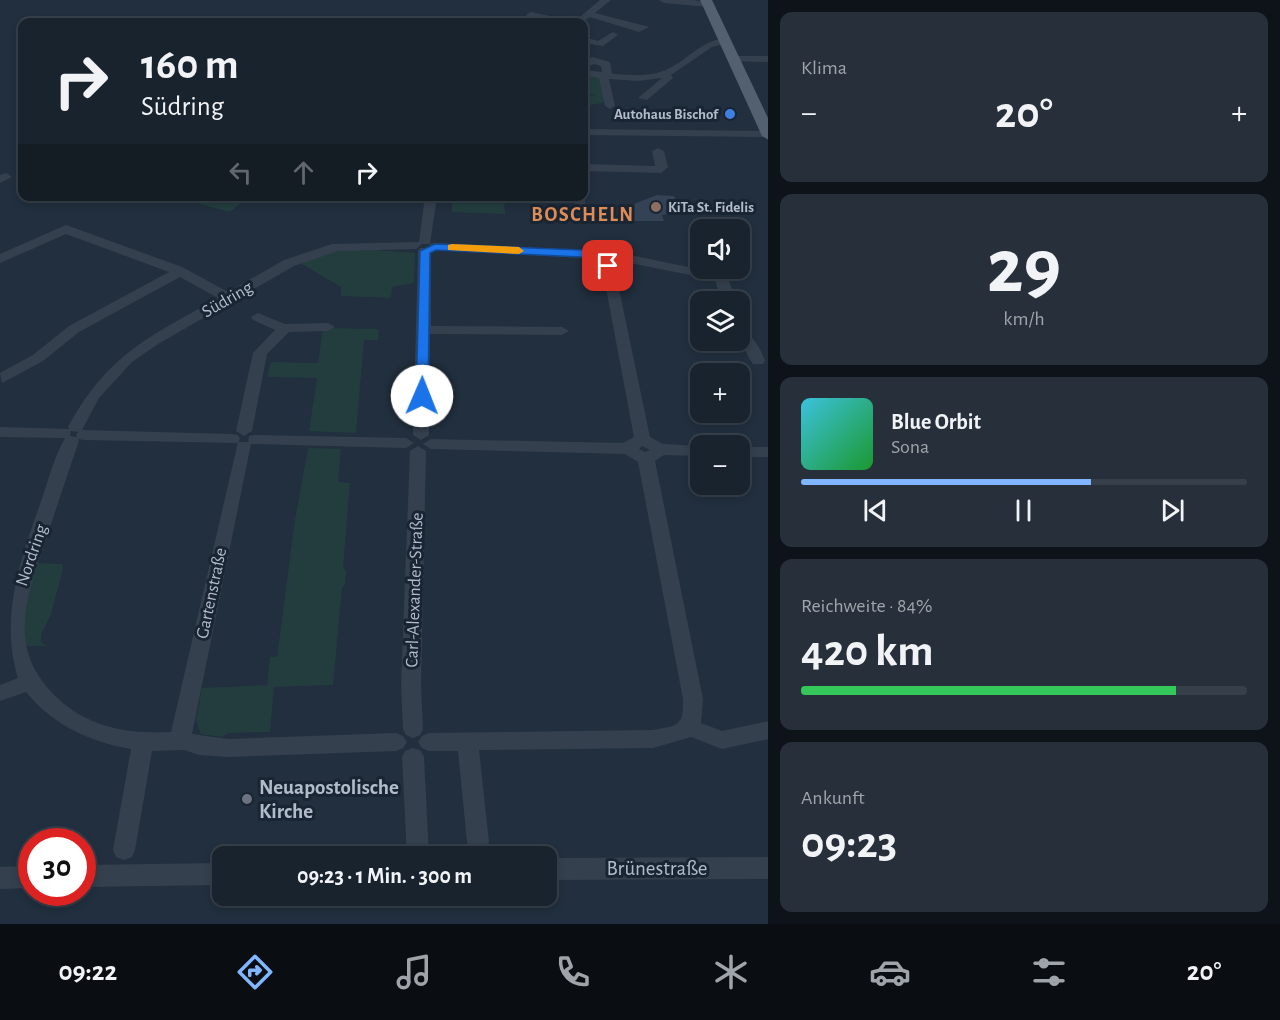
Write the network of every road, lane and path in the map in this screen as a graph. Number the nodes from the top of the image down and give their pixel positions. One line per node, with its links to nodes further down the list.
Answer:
1 (586, 0): 3 (street)
2 (664, 0): 4 (street)
3 (604, 2): 5 (street)
4 (707, 2): 12 (main road)
5 (588, 14): 8 (street); 9 (street)
6 (531, 15): 7 (street)
7 (546, 18)
8 (583, 18)
9 (608, 19)
10 (613, 35): 11 (street)
11 (588, 41)
12 (725, 41): 13 (main road); 18 (street)
13 (733, 59): 14 (street); 22 (main road)
14 (768, 59)
15 (588, 63): 17 (street)
16 (588, 74): 17 (street)
17 (605, 75): 18 (street); 20 (street)
18 (664, 75): 19 (street)
19 (643, 98)
20 (610, 106)
21 (588, 132): 22 (street)
22 (768, 135)
23 (658, 151): 24 (street)
24 (588, 168)
25 (430, 201): 26 (street, Carl-Alexander-Straße)
26 (425, 246): 28 (street, Südring); 31 (street, Südring); 35 (street, Carl-Alexander-Straße)
27 (0, 259): 30 (street)
28 (604, 261): 29 (street, Südring); 44 (street)
29 (690, 269)
30 (179, 272): 31 (street); 39 (street)
31 (229, 298): 41 (street, Südring)
32 (258, 317): 34 (street)
33 (328, 327): 34 (street)
34 (284, 329): 42 (street, Gartenstraße)
35 (422, 330): 36 (street); 43 (street, Carl-Alexander-Straße)
36 (562, 332)
37 (750, 345): 38 (street)
38 (758, 361)
39 (2, 378)
40 (0, 432): 41 (street)
41 (74, 434): 42 (street); 48 (street, Nordring)
42 (244, 439): 43 (street); 52 (street, Gartenstraße)
43 (419, 443): 44 (street); 55 (street, Carl-Alexander-Straße)
44 (644, 449): 45 (street); 50 (street)
45 (690, 451)
46 (750, 452): 47 (street)
47 (768, 452)
48 (31, 682): 49 (street); 53 (street, Nordring)
49 (0, 693)
50 (690, 728): 51 (street); 54 (street)
51 (768, 730)
52 (180, 740): 53 (street, Nordring); 55 (street, Nordring)
53 (143, 742): 58 (street)
54 (468, 742): 55 (street); 56 (street)
55 (418, 743): 57 (street, Carl-Alexander-Straße)
56 (478, 842)
57 (418, 846)
58 (124, 850)
59 (768, 868): 60 (street, Brünestraße)
60 (557, 869)
61 (212, 874): 62 (street)
62 (96, 876)
63 (18, 877): 64 (street)
64 (0, 878)

